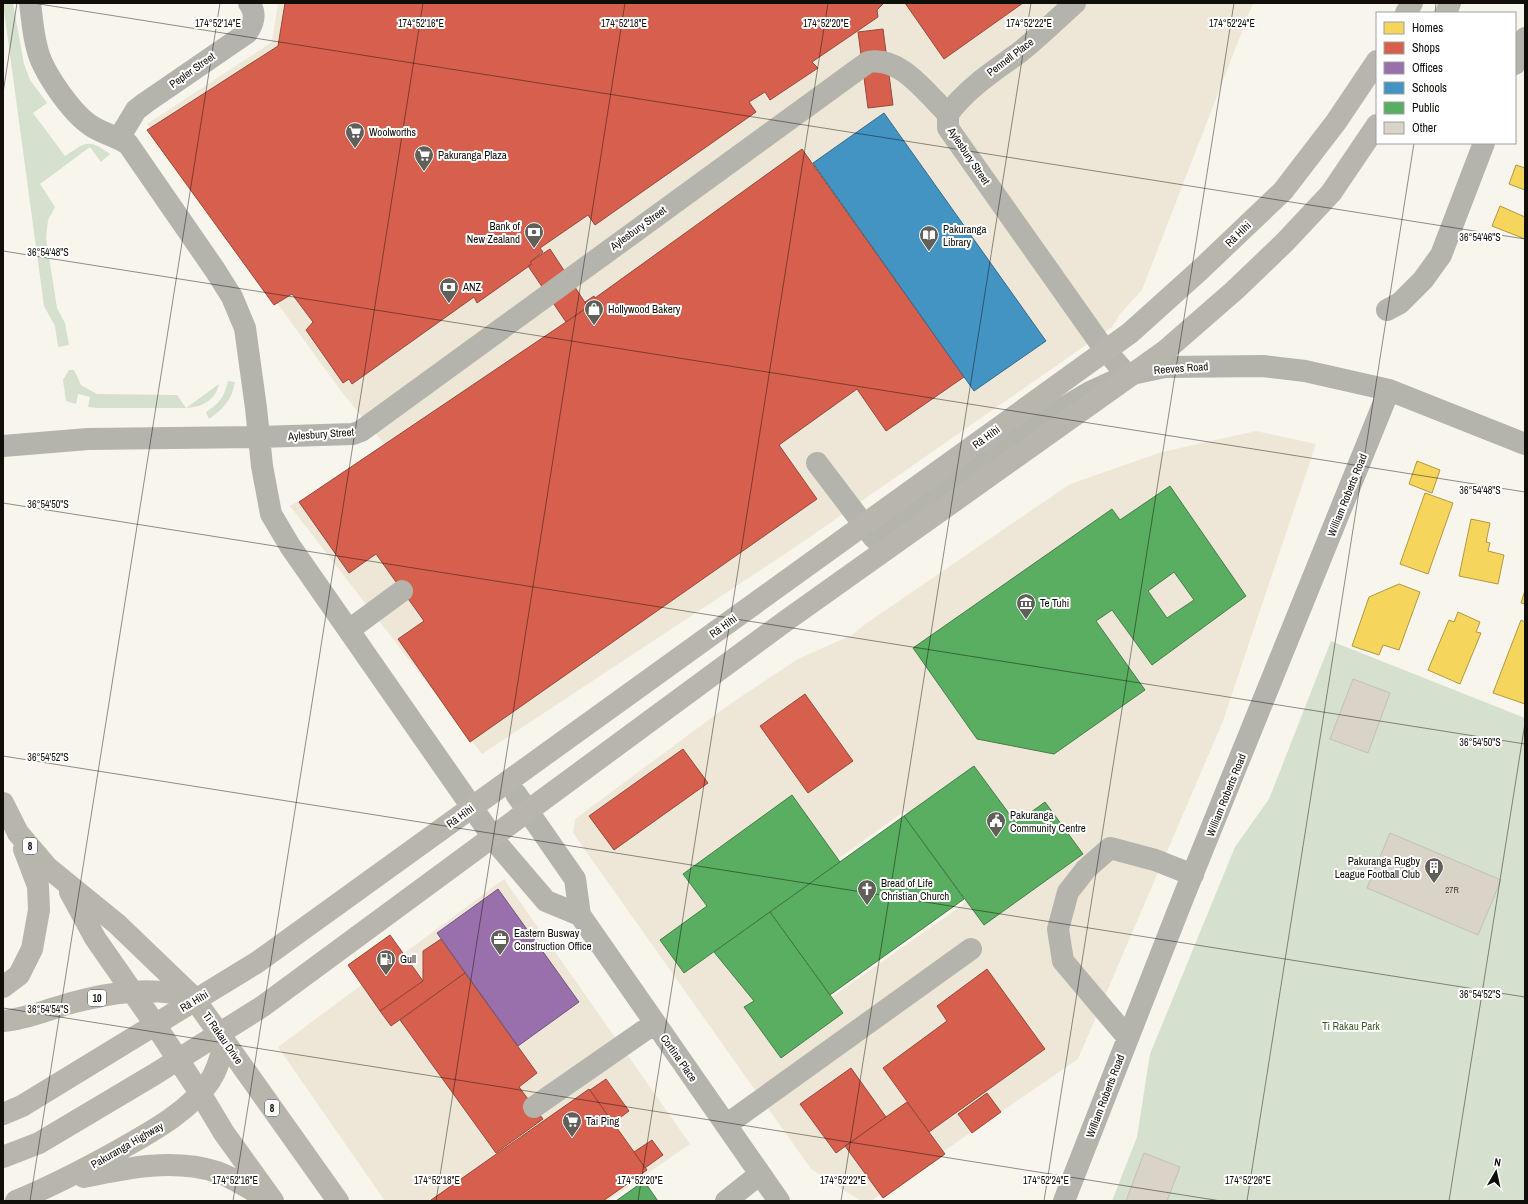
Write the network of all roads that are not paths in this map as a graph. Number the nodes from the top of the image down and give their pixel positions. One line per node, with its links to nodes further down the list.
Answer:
1 (30, 3): 11 (street)
2 (250, 3): 11 (street, Pepler Street)
3 (1075, 3): 9 (street, Pennell Place)
4 (1412, 3): 5 (main road)
5 (1407, 12)
6 (1525, 38): 7 (street)
7 (1516, 61)
8 (1376, 62): 38 (main road, Rā Hihi, bridge)
9 (948, 114): 14 (street, Aylesbury Street); 16 (street, Aylesbury Street)
10 (1376, 126): 40 (main road, bridge)
11 (118, 138): 16 (street)
12 (1484, 144): 13 (street)
13 (1387, 310)
14 (1128, 375): 15 (street, Reeves Road); 19 (street, Reeves Road)
15 (1389, 390): 17 (street, Reeves Road); 25 (street, William Roberts Road)
16 (259, 437): 18 (street, Aylesbury Street); 21 (street)
17 (1525, 444)
18 (3, 446)
19 (816, 463)
20 (402, 592): 21 (street)
21 (348, 630): 27 (street)
22 (516, 794): 27 (street, Cortina Place)
23 (3, 803): 24 (main road, Ti Rakau Drive / 8)
24 (18, 833): 26 (main road, Ti Rakau Drive / 8); 29 (main road)
25 (1193, 875): 34 (street, William Roberts Road); 34 (street)
26 (65, 882): 30 (main road, Ti Rakau Drive / 8); 31 (main road, Ti Rakau Drive / 8)
27 (580, 915): 33 (street, Cortina Place)
28 (971, 949): 39 (street)
29 (3, 987)
30 (132, 990): 31 (main road, 10); 32 (main road, 10); 36 (main road, Ti Rakau Drive / 8)
31 (193, 997): 35 (main road, Ti Rakau Drive / 8)
32 (3, 1021)
33 (656, 1023): 37 (street); 39 (street, Cortina Place)
34 (1128, 1038): 48 (street, William Roberts Road)
35 (225, 1041): 36 (main road, Pakuranga Highway); 45 (main road, Ti Rakau Drive / 8)
36 (200, 1093): 42 (main road, Pakuranga Highway); 44 (main road, Ti Rakau Drive / 8)
37 (534, 1107)
38 (3, 1114)
39 (726, 1125): 41 (street, Cortina Place)
40 (3, 1157)
41 (760, 1174): 46 (street); 47 (street, Cortina Place)
42 (64, 1180): 43 (main road, Pakuranga Highway); 44 (main road)
43 (16, 1201)
44 (272, 1201)
45 (338, 1201)
46 (726, 1201)
47 (779, 1201)
48 (1064, 1201)

